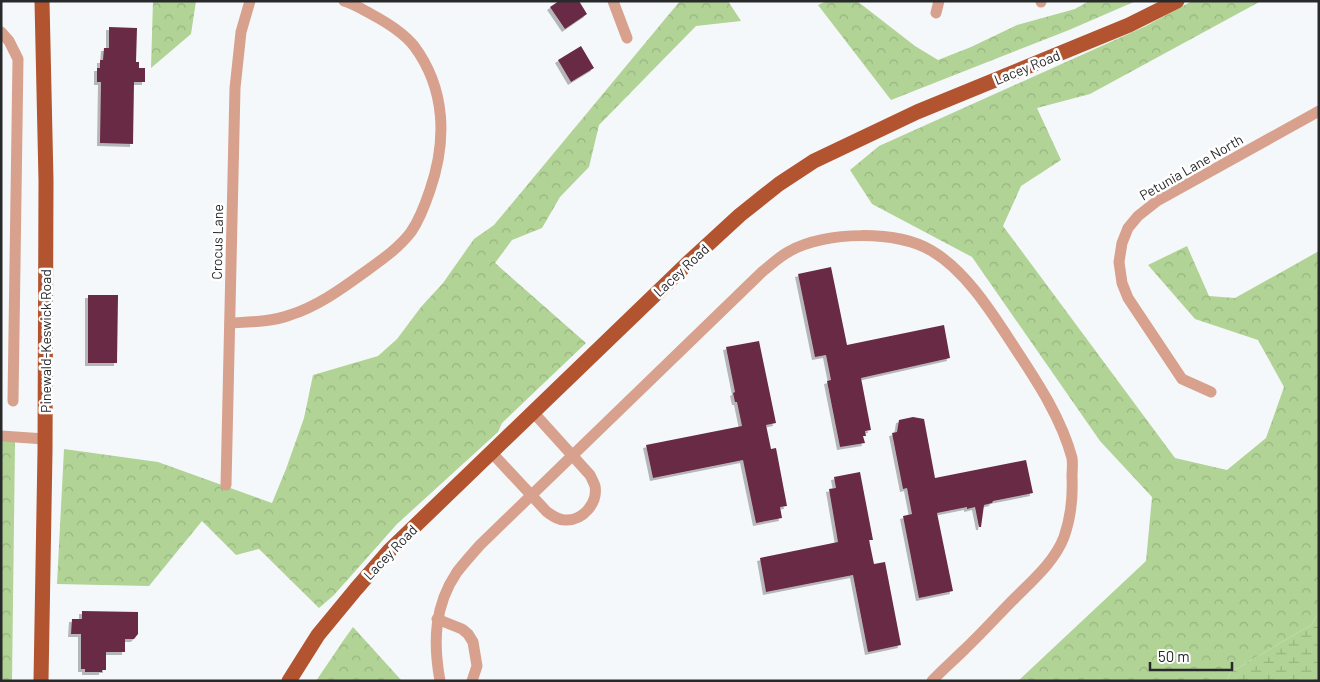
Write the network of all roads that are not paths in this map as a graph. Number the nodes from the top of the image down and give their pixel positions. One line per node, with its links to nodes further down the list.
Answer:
1 (42, 1): 16 (main road, Pinewald-Keswick Road)
2 (250, 1): 11 (street, Crocus Lane)
3 (344, 1): 11 (street)
4 (613, 1): 9 (street)
5 (939, 1): 7 (street)
6 (1177, 1): 14 (main road, Lacey Road)
7 (936, 14)
8 (1, 32): 13 (street)
9 (627, 38)
10 (1319, 111): 12 (street, Petunia Lane North)
11 (230, 323): 19 (street, Crocus Lane)
12 (1211, 392)
13 (13, 401)
14 (533, 412): 17 (main road, Lacey Road); 18 (street)
15 (1, 436): 16 (street)
16 (45, 439): 22 (main road, Pinewald-Keswick Road)
17 (492, 453): 20 (street); 23 (main road, Lacey Road)
18 (572, 456): 20 (street); 20 (street); 26 (street)
19 (226, 485)
20 (531, 495): 21 (street)
21 (437, 618): 24 (street); 25 (street)
22 (41, 681)
23 (289, 681)
24 (440, 681)
25 (472, 681)
26 (932, 681)

